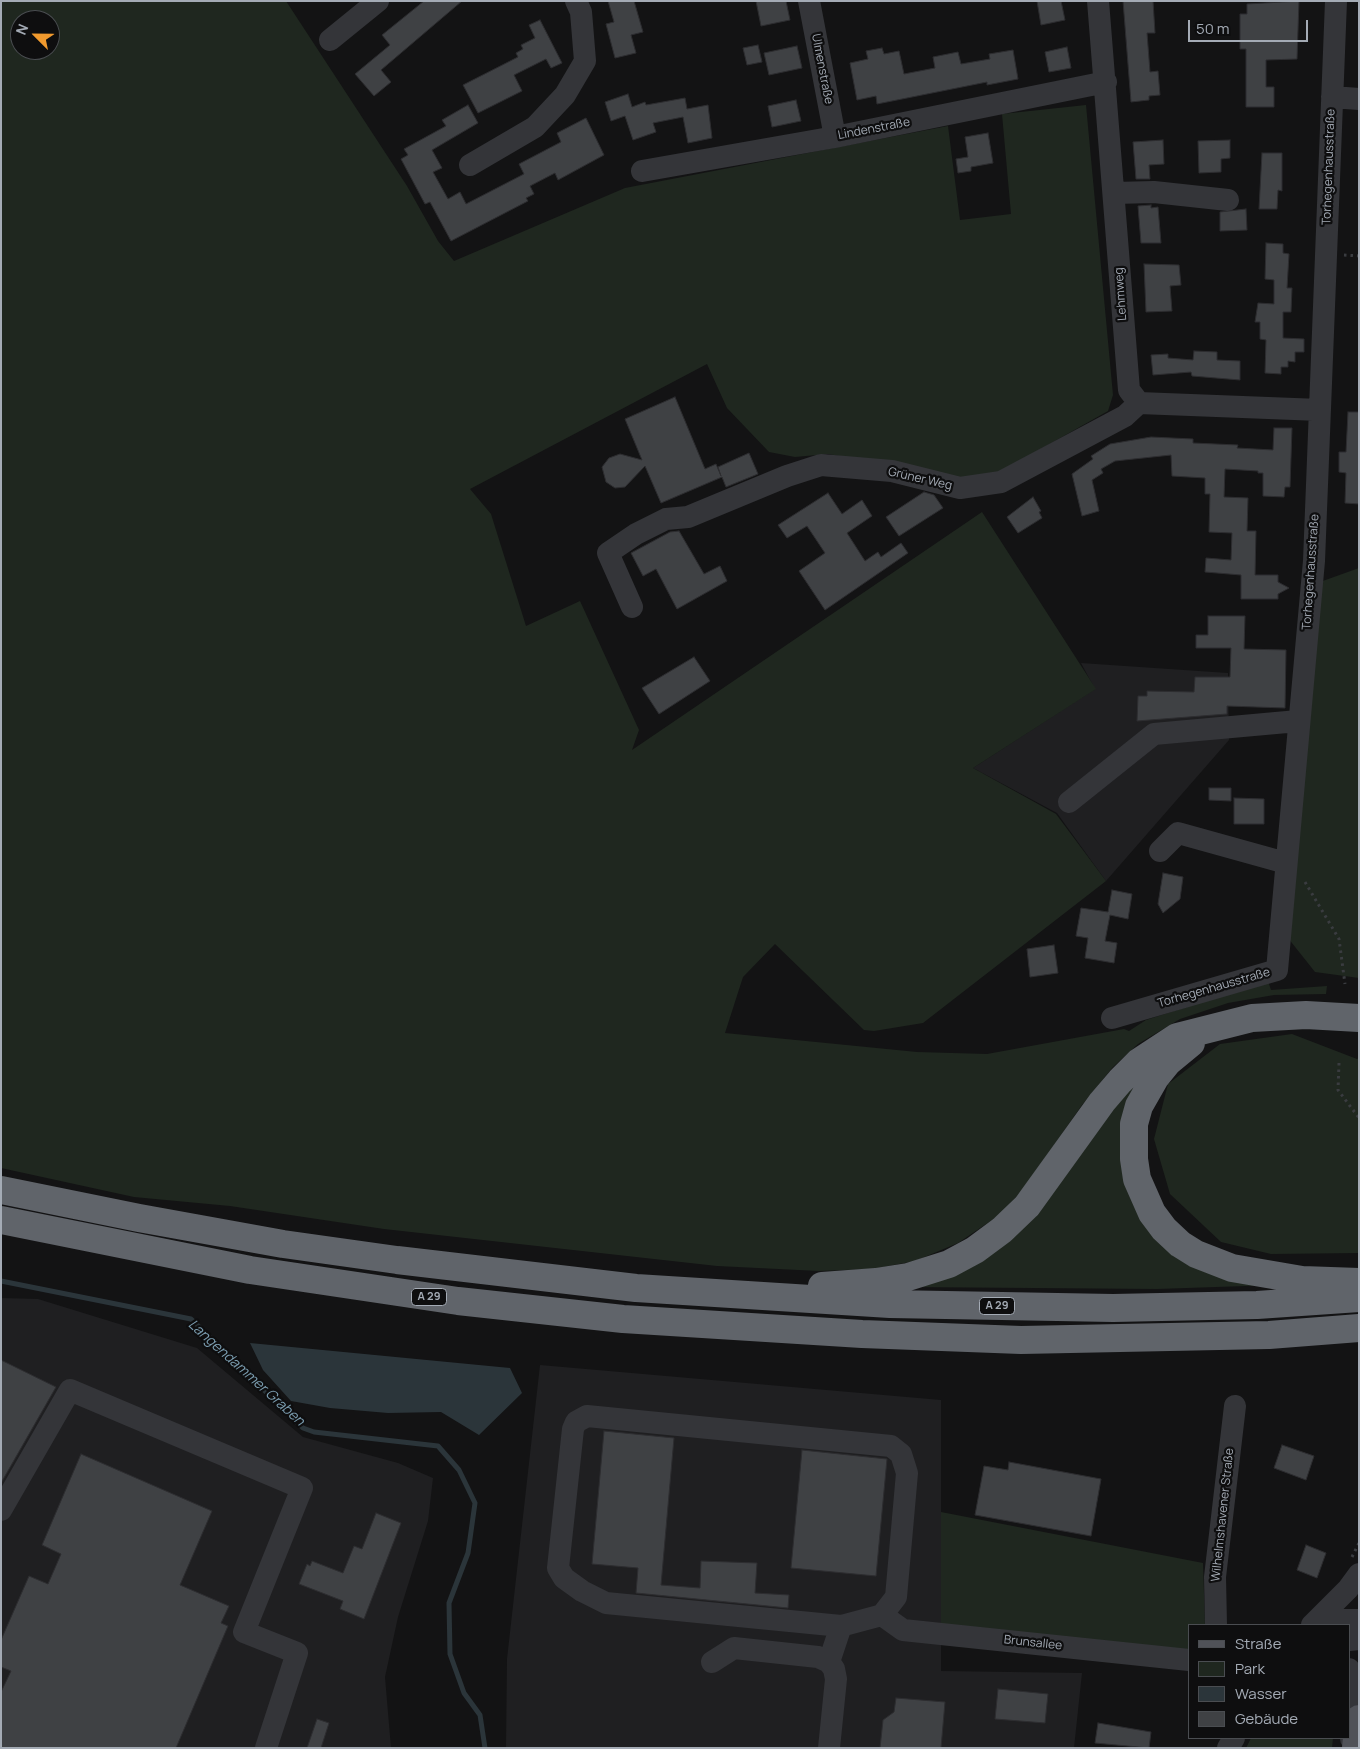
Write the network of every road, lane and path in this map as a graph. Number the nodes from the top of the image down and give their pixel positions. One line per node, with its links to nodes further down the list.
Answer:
1 (378, 1): 6 (street)
2 (576, 1): 11 (street)
3 (809, 1): 10 (street, Ulmenstraße)
4 (1098, 1): 7 (street, Lehmweg)
5 (1336, 1): 8 (street, Torhegenhausstraße)
6 (330, 40)
7 (1106, 82): 10 (street, Lindenstraße); 13 (street, Lehmweg)
8 (1332, 98): 9 (street); 16 (street, Torhegenhausstraße)
9 (1359, 98)
10 (835, 136): 12 (street, Lindenstraße)
11 (470, 165)
12 (642, 171)
13 (1114, 194): 14 (street); 15 (street, Lehmweg)
14 (1228, 200)
15 (1139, 402): 16 (street); 17 (street, Grüner Weg)
16 (1320, 410): 18 (street, Torhegenhausstraße)
17 (632, 608)
18 (1298, 721): 19 (street); 21 (street, Torhegenhausstraße)
19 (1069, 802)
20 (1160, 851): 21 (street)
21 (1286, 863): 24 (street, Torhegenhausstraße)
22 (1311, 892): 23 (path)
23 (1345, 984)
24 (1112, 1018)
25 (1359, 1018): 26 (highway)
26 (1222, 1025): 31 (highway); 32 (highway)
27 (1339, 1062): 28 (path)
28 (1359, 1118)
29 (1, 1190): 32 (highway, A 29)
30 (1, 1220): 35 (highway, A 29)
31 (1359, 1282)
32 (636, 1288): 33 (highway, A 29)
33 (1359, 1298)
34 (1359, 1328): 35 (highway, A 29)
35 (1269, 1335): 36 (highway)
36 (1359, 1345)
37 (1234, 1406): 42 (street, Wilhelmshavener Straße)
38 (1, 1510): 53 (street)
39 (1359, 1574): 43 (street)
40 (882, 1615): 45 (street); 45 (street); 46 (street, Brunsallee)
41 (1359, 1620): 44 (street)
42 (1216, 1624)
43 (1313, 1624)
44 (1316, 1624)
45 (841, 1626): 48 (street)
46 (1188, 1660)
47 (712, 1662): 48 (street)
48 (829, 1662): 54 (street)
49 (1350, 1671): 50 (street)
50 (1350, 1715)
51 (1359, 1719): 55 (main road)
52 (1350, 1736): 55 (street)
53 (266, 1748)
54 (830, 1748)
55 (1355, 1748)

